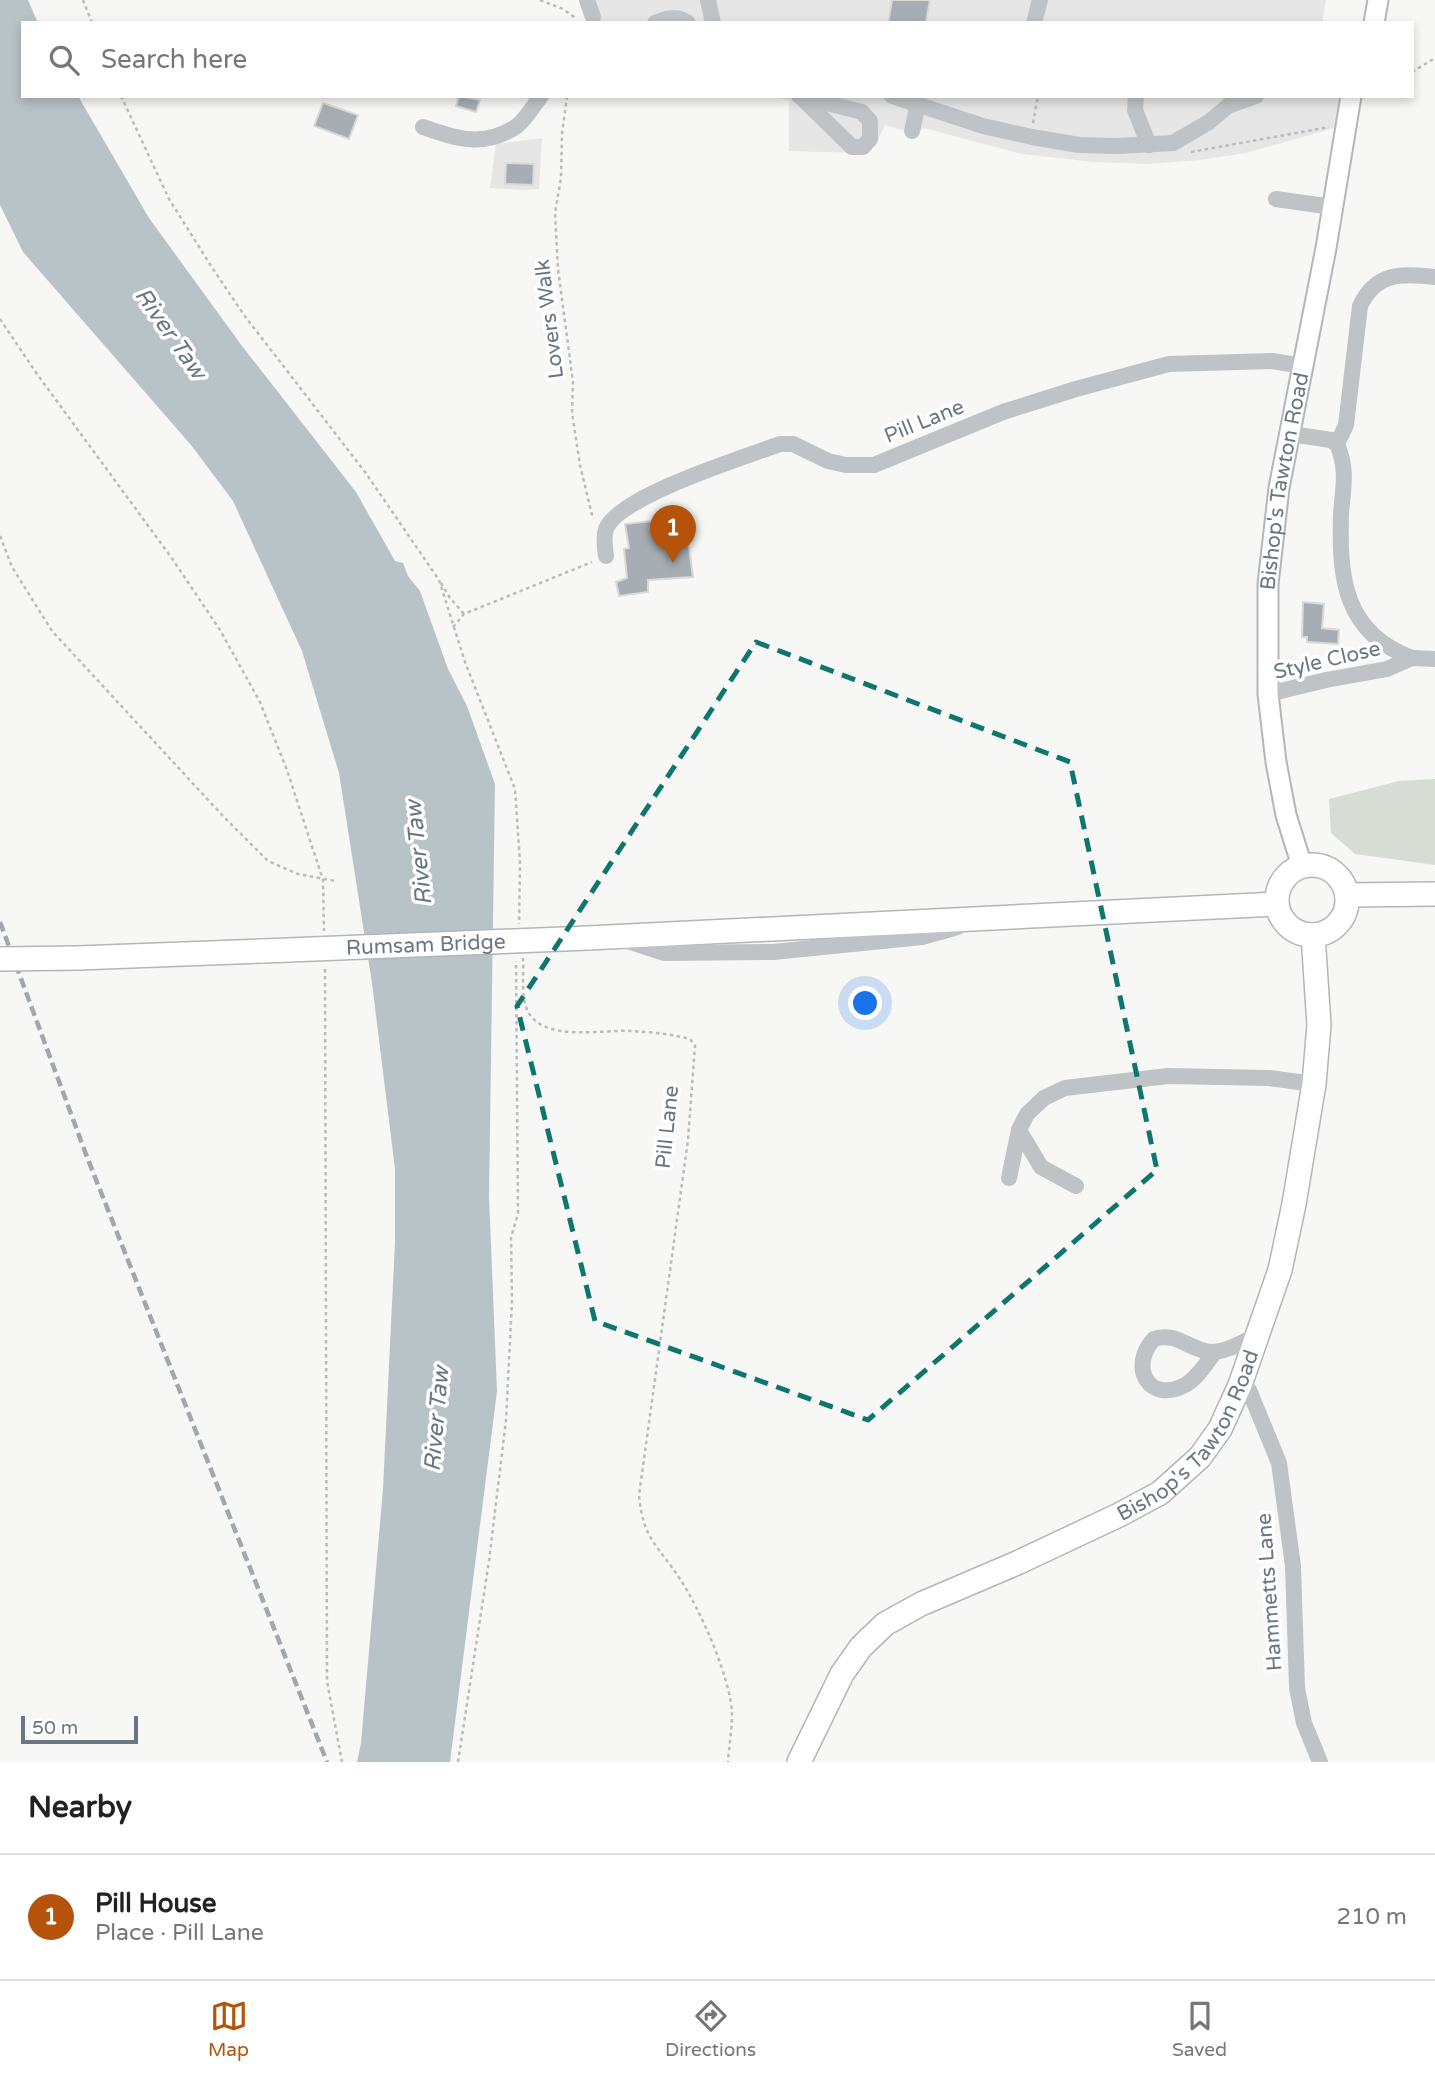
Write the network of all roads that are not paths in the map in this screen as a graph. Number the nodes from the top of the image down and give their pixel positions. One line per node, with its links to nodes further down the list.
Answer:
1 (587, 0): 5 (street)
2 (708, 0): 8 (street)
3 (1040, 0): 9 (street)
4 (1378, 0): 10 (main road)
5 (591, 21)
6 (659, 21): 7 (street)
7 (685, 21)
8 (713, 21)
9 (1035, 21)
10 (1374, 21)
11 (539, 98): 17 (street)
12 (899, 98): 16 (street)
13 (1136, 98): 19 (street)
14 (1250, 98): 19 (street)
15 (1352, 98): 21 (main road, Bishop's Tawton Road)
16 (918, 103): 18 (street); 19 (street)
17 (423, 127)
18 (912, 131)
19 (1149, 145)
20 (1276, 199): 21 (street)
21 (1332, 207): 23 (main road, Bishop's Tawton Road)
22 (1435, 277): 25 (street)
23 (1303, 366): 24 (main road, Bishop's Tawton Road); 26 (street, Pill Lane)
24 (1291, 433): 25 (street); 29 (main road, Bishop's Tawton Road)
25 (1337, 444): 27 (street)
26 (606, 556)
27 (1412, 658): 28 (street, Style Close); 29 (street, Style Close)
28 (1435, 659)
29 (1268, 694): 30 (main road, Bishop's Tawton Road)
30 (1302, 866): 32 (highway); 33 (highway)
31 (1435, 894): 32 (highway)
32 (1347, 895): 34 (highway)
33 (1276, 904): 34 (highway); 35 (highway, Rumsam Bridge, bridge)
34 (1313, 936): 36 (highway, Bishop's Tawton Road)
35 (0, 959)
36 (1314, 1084): 37 (street); 40 (highway, Bishop's Tawton Road)
37 (1019, 1130): 38 (street); 39 (street)
38 (1009, 1178)
39 (1076, 1186)
40 (1258, 1335): 41 (street); 42 (highway, Bishop's Tawton Road)
41 (1215, 1352)
42 (1240, 1385): 43 (highway, Bishop's Tawton Road); 44 (street, Hammetts Lane)
43 (802, 1762)
44 (1320, 1762)

